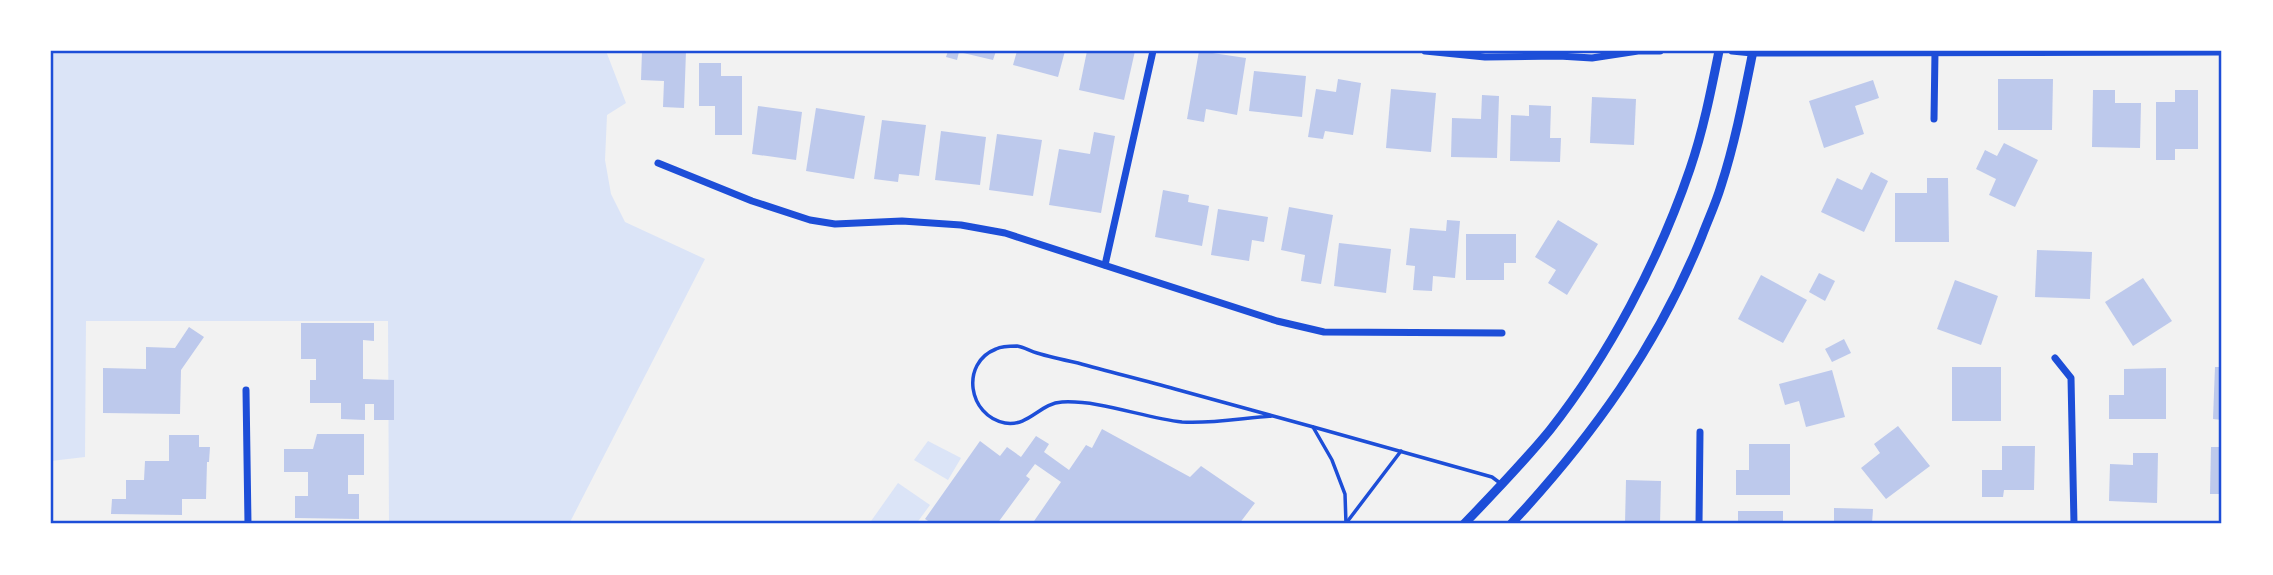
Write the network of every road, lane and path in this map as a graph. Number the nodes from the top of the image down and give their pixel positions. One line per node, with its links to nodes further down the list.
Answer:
1 (1153, 51): 12 (street)
2 (1425, 51): 9 (street)
3 (1660, 51): 9 (street)
4 (1718, 51): 20 (street)
5 (1732, 51): 6 (street)
6 (1753, 52): 7 (street); 24 (street)
7 (1935, 52): 8 (street); 10 (street)
8 (2222, 52)
9 (1559, 53)
10 (1934, 119)
11 (658, 163): 12 (street)
12 (1105, 265): 13 (street)
13 (1502, 333)
14 (2055, 358): 26 (street)
15 (246, 390): 21 (street)
16 (1272, 416): 16 (lane); 17 (lane)
17 (1313, 427): 19 (lane); 22 (lane)
18 (1700, 432): 25 (street)
19 (1401, 451): 20 (lane); 22 (lane)
20 (1502, 484): 23 (street)
21 (248, 524)
22 (1346, 524)
23 (1464, 524)
24 (1511, 524)
25 (1699, 524)
26 (2074, 524)

